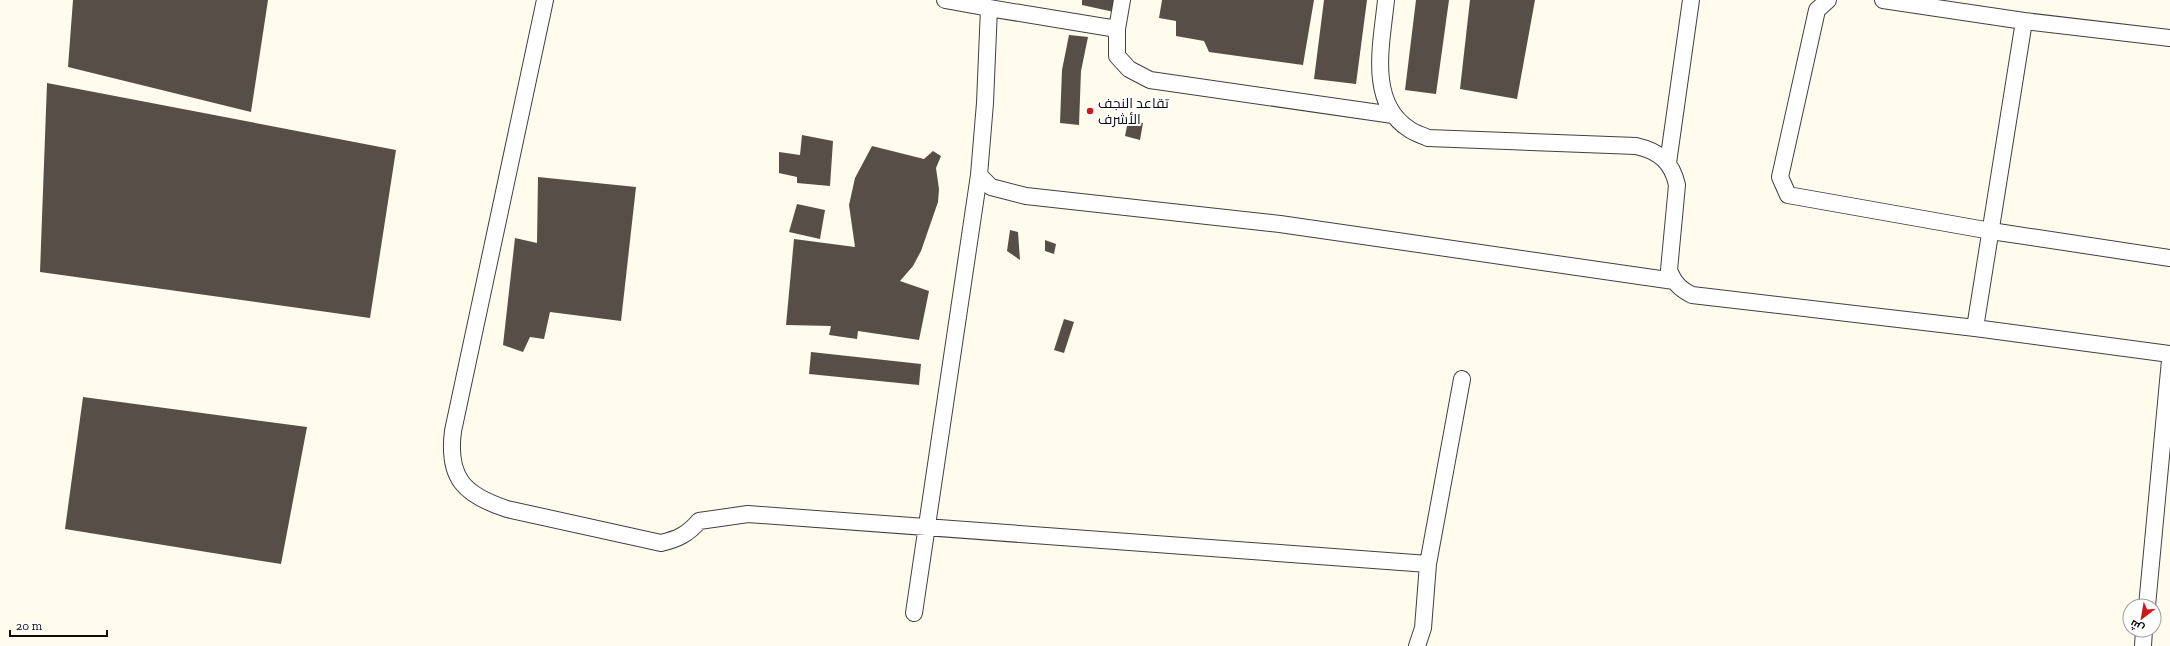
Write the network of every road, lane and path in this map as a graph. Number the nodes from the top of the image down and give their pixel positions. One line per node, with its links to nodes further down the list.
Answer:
1 (545, 0): 22 (lane)
2 (945, 0): 8 (lane)
3 (1122, 0): 10 (lane)
4 (1386, 0): 12 (lane)
5 (1691, 0): 13 (lane)
6 (1828, 0): 15 (lane)
7 (1883, 0): 9 (lane)
8 (989, 8): 10 (lane); 14 (lane)
9 (2024, 21): 11 (lane); 15 (lane)
10 (1117, 29): 12 (lane)
11 (2170, 38)
12 (1393, 115): 13 (lane)
13 (1668, 163): 17 (lane)
14 (979, 175): 17 (lane); 22 (lane)
15 (1991, 231): 16 (lane); 18 (lane)
16 (2170, 258)
17 (1674, 281): 18 (lane)
18 (1975, 328): 19 (lane)
19 (2170, 354)
20 (2170, 360): 24 (lane)
21 (1462, 379): 23 (lane)
22 (926, 528): 23 (lane); 25 (lane)
23 (1428, 564): 26 (lane)
24 (2148, 598)
25 (914, 613)
26 (1417, 646)

